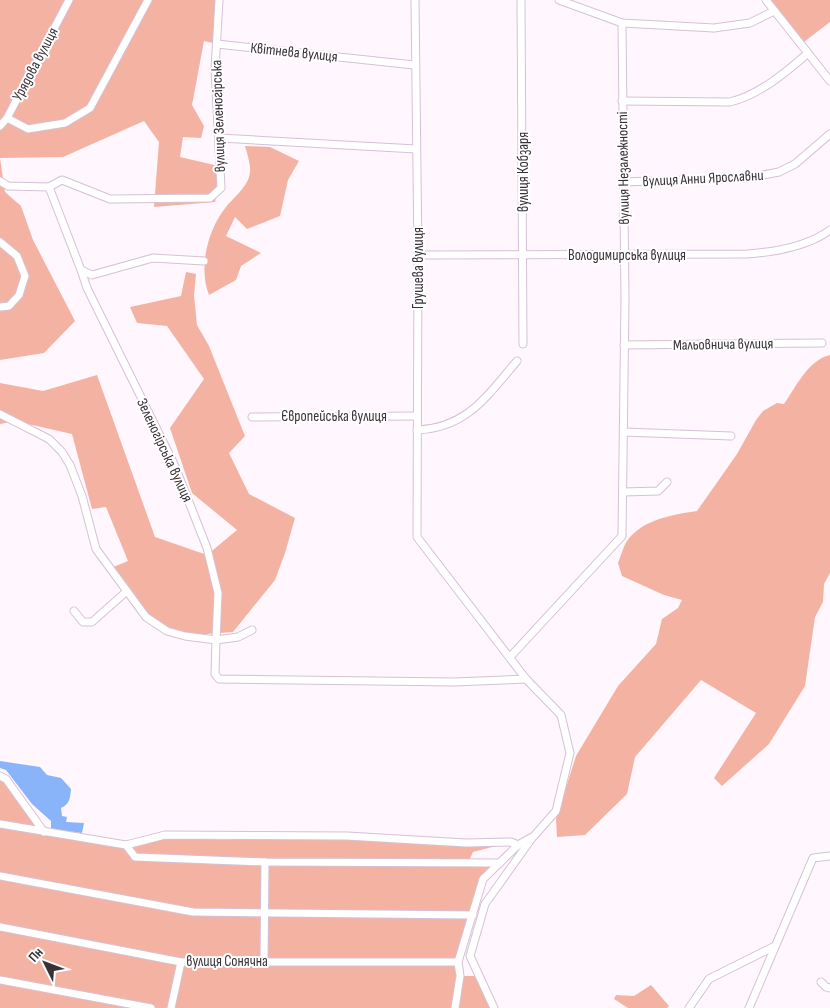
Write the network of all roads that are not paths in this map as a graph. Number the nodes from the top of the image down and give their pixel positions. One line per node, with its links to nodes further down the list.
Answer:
1 (69, 0): 15 (street, Урядова вулиця)
2 (148, 0): 15 (street)
3 (219, 0): 10 (street)
4 (415, 0): 12 (street, Грушева вулиця)
5 (521, 0): 27 (street, вулиця Кобзаря)
6 (559, 0): 9 (street)
7 (766, 0): 8 (street)
8 (774, 11): 9 (street); 11 (street)
9 (622, 23): 14 (street, вулиця Незалежності)
10 (217, 44): 12 (street, Квітнева вулиця); 18 (street, вулиця Зеленогірська)
11 (807, 54): 13 (street); 14 (street)
12 (414, 64): 19 (street, Грушева вулиця)
13 (830, 81)
14 (622, 101): 21 (street, вулиця Незалежності)
15 (6, 118): 16 (street, Урядова вулиця)
16 (0, 126)
17 (830, 134): 21 (street, вулиця Анни Ярославни)
18 (220, 138): 19 (street); 22 (street, вулиця Зеленогірська)
19 (416, 149): 25 (street, Грушева вулиця)
20 (0, 181): 22 (street, вулиця Зеленогірська)
21 (622, 182): 26 (street, вулиця Незалежності)
22 (49, 187): 29 (street, Зеленогірська вулиця)
23 (830, 230): 26 (street, Володимирська вулиця)
24 (0, 242): 30 (street)
25 (418, 255): 27 (street, Володимирська вулиця); 36 (street, Грушева вулиця)
26 (624, 255): 27 (street, Володимирська вулиця); 33 (street, вулиця Незалежності)
27 (523, 256): 32 (street, вулиця Кобзаря)
28 (204, 261): 29 (street)
29 (81, 270): 46 (street, Зеленогірська вулиця)
30 (0, 307)
31 (822, 343): 33 (street, Мальовнича вулиця)
32 (523, 344)
33 (624, 345): 39 (street, вулиця Незалежності)
34 (516, 361): 38 (street)
35 (0, 414): 43 (street)
36 (417, 416): 37 (street, Європейська вулиця); 38 (street, Грушева вулиця)
37 (252, 417)
38 (417, 430): 47 (street, Грушева вулиця)
39 (624, 432): 40 (street); 42 (street, вулиця Незалежності)
40 (731, 436)
41 (668, 482): 42 (street)
42 (623, 492): 47 (street, вулиця Незалежності)
43 (127, 590): 44 (street); 46 (street)
44 (74, 610)
45 (252, 630): 46 (street)
46 (216, 640): 48 (street, Зеленогірська вулиця)
47 (510, 657): 48 (street)
48 (526, 679): 52 (street)
49 (0, 776): 51 (street)
50 (0, 824): 51 (street)
51 (44, 832): 53 (street)
52 (534, 836): 54 (street); 72 (street)
53 (126, 845): 54 (street); 56 (street)
54 (518, 846): 57 (street)
55 (830, 856): 62 (street)
56 (265, 862): 57 (street); 59 (street)
57 (500, 863): 60 (street)
58 (0, 876): 59 (street)
59 (265, 913): 60 (street); 64 (street)
60 (472, 916): 65 (street)
61 (0, 927): 63 (street, вулиця Сонячна)
62 (775, 946): 73 (street); 74 (street)
63 (181, 962): 64 (street, вулиця Сонячна); 70 (street)
64 (264, 962): 65 (street, вулиця Сонячна)
65 (458, 962): 71 (street)
66 (0, 980): 69 (street)
67 (821, 982): 68 (street)
68 (830, 988)
69 (151, 1008)
70 (171, 1008)
71 (455, 1008)
72 (494, 1008)
73 (689, 1008)
74 (749, 1008)

